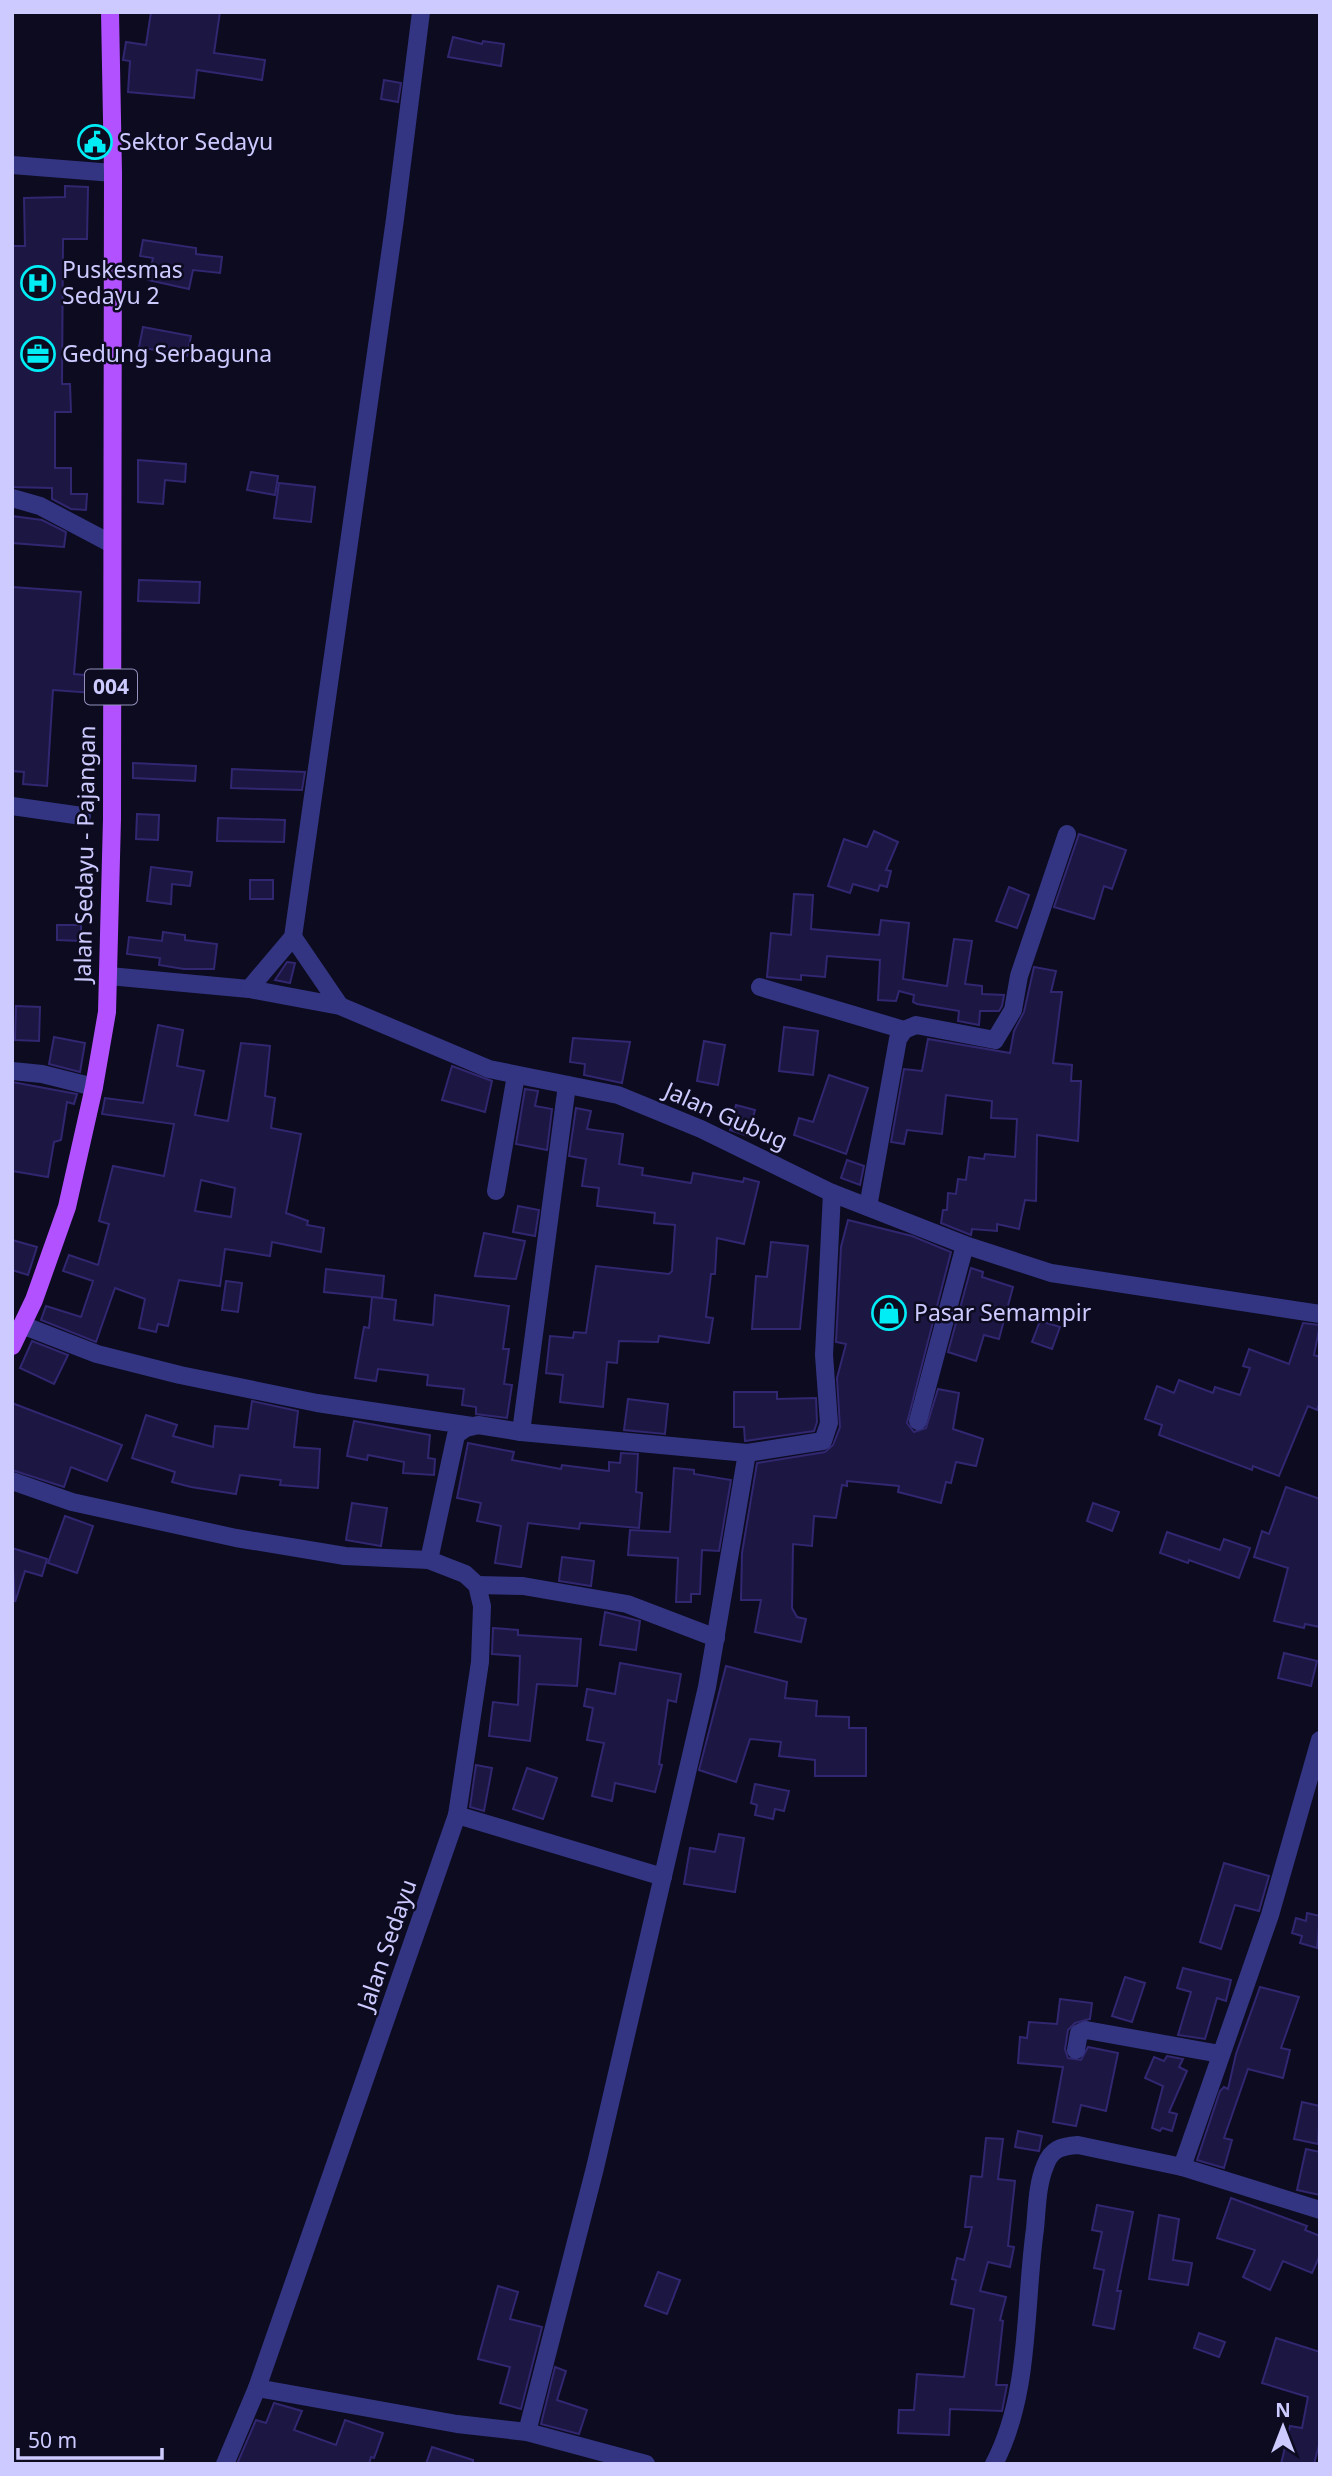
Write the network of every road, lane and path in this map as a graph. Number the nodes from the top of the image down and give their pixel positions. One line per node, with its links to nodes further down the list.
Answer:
1 (110, 12): 4 (main road, Jalan Sedayu - Pajangan / 004)
2 (421, 12): 10 (street)
3 (12, 165): 4 (street)
4 (113, 173): 6 (main road, Jalan Sedayu - Pajangan / 004)
5 (12, 498): 6 (street)
6 (110, 542): 11 (main road, Jalan Sedayu - Pajangan / 004)
7 (12, 806): 8 (street)
8 (82, 816)
9 (1067, 834): 15 (street)
10 (293, 937): 13 (street); 14 (street)
11 (109, 976): 13 (street, Jalan Gubug); 19 (main road, Jalan Sedayu - Pajangan / 004)
12 (760, 987): 15 (street)
13 (249, 989): 14 (street, Jalan Gubug)
14 (340, 1006): 17 (street, Jalan Gubug)
15 (904, 1030): 22 (street)
16 (12, 1071): 19 (street)
17 (516, 1075): 18 (street, Jalan Gubug); 20 (street)
18 (567, 1085): 21 (street, Jalan Gubug); 28 (street)
19 (94, 1087): 25 (main road, Jalan Sedayu - Pajangan / 004)
20 (496, 1191)
21 (832, 1193): 22 (street, Jalan Gubug); 29 (street)
22 (868, 1207): 23 (street, Jalan Gubug)
23 (965, 1245): 24 (street, Jalan Gubug); 26 (street)
24 (1320, 1314)
25 (16, 1334): 27 (street)
26 (918, 1420)
27 (472, 1426): 28 (street); 31 (street)
28 (521, 1432): 29 (street)
29 (747, 1453): 33 (street)
30 (12, 1481): 31 (street)
31 (429, 1560): 32 (street)
32 (477, 1585): 33 (street); 35 (street, Jalan Sedayu)
33 (716, 1638): 36 (street)
34 (1320, 1740): 38 (street)
35 (457, 1815): 36 (street); 41 (street, Jalan Sedayu)
36 (663, 1877): 42 (street)
37 (1076, 2050): 38 (street)
38 (1220, 2054): 39 (street)
39 (1182, 2167): 40 (street); 46 (street)
40 (1320, 2210)
41 (257, 2388): 42 (street); 44 (street, Jalan Sedayu)
42 (527, 2432): 43 (street)
43 (623, 2461): 45 (street)
44 (225, 2464)
45 (646, 2464)
46 (994, 2464)

